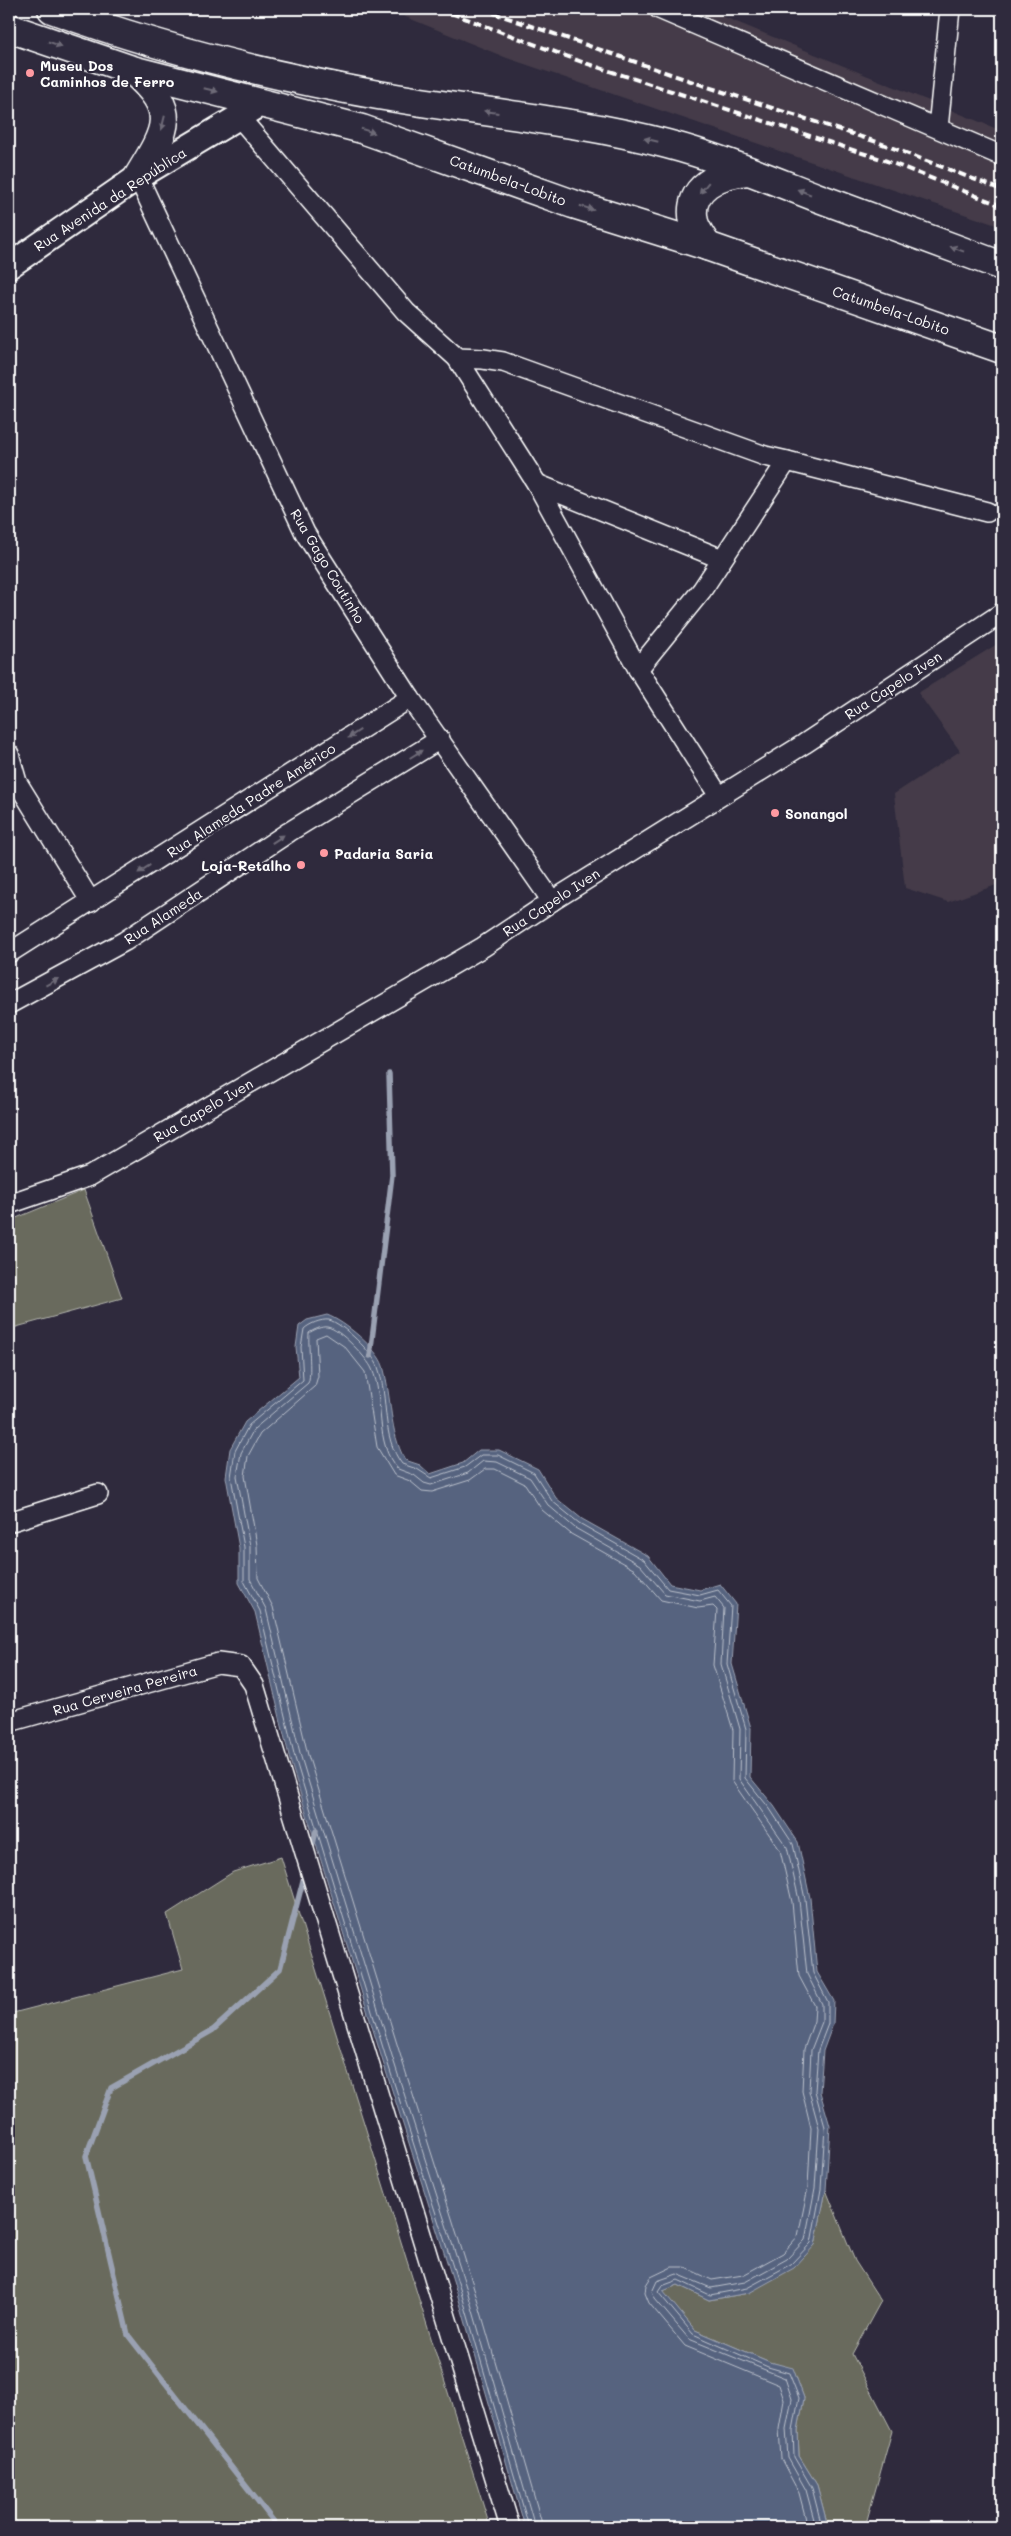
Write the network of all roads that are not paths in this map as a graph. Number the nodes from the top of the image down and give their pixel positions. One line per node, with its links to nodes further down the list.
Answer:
1 (52, 9): 9 (highway, one-way to 1)
2 (659, 9): 7 (street)
3 (950, 9): 7 (street)
4 (9, 28): 5 (highway, Catumbela-Lobito, one-way to 5)
5 (132, 70): 6 (highway, Catumbela-Lobito, one-way to 6); 10 (highway, one-way to 10)
6 (251, 110): 10 (street, Rua Avenida da República); 11 (highway, Catumbela-Lobito, one-way to 11); 15 (street)
7 (938, 128): 8 (street)
8 (1002, 156)
9 (748, 171): 11 (highway, one-way to 11); 13 (highway, one-way to 9)
10 (138, 177): 12 (street, Rua Avenida da República); 22 (street, Rua Gago Coutinho)
11 (708, 246): 14 (highway, Catumbela-Lobito)
12 (9, 266)
13 (1002, 266)
14 (1002, 349)
15 (457, 358): 16 (street); 17 (street)
16 (787, 461): 18 (street); 19 (street)
17 (537, 484): 19 (street); 21 (street)
18 (987, 512)
19 (722, 559): 21 (street)
20 (1002, 613): 25 (street, Rua Capelo Iven)
21 (638, 669): 25 (street)
22 (410, 698): 23 (street, Rua Gago Coutinho); 27 (street, Rua Alameda Padre Américo, one-way to 27)
23 (440, 739): 26 (street, Rua Gago Coutinho); 29 (street, Rua Alameda, one-way to 23)
24 (9, 754): 27 (street)
25 (719, 796): 26 (street, Rua Capelo Iven)
26 (552, 901): 30 (street, Rua Capelo Iven)
27 (91, 902): 28 (street)
28 (9, 954)
29 (9, 1004)
30 (9, 1204)
31 (98, 1494): 32 (street)
32 (9, 1522)
33 (9, 1722): 34 (street, Rua Cerveira Pereira)
34 (510, 2527)

